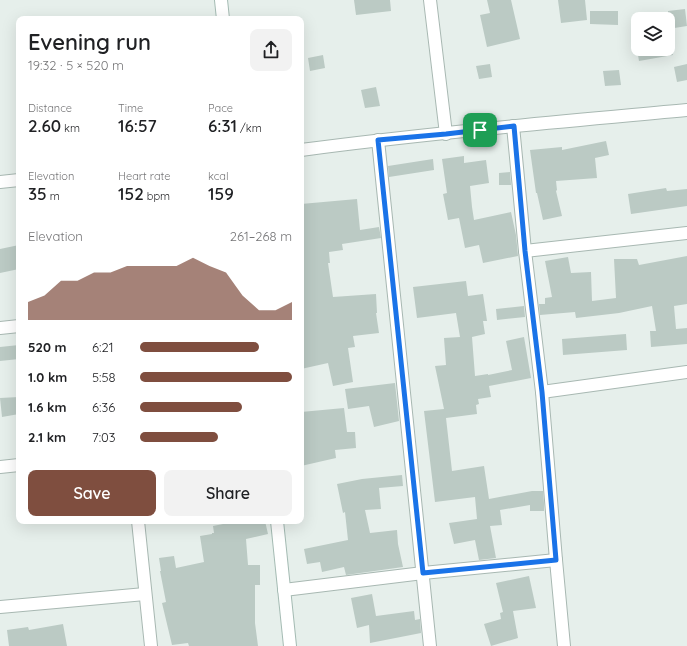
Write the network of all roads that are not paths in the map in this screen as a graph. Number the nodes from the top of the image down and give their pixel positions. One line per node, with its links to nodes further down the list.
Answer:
1 (221, 0): 3 (street)
2 (430, 0): 6 (street)
3 (223, 16)
4 (687, 110): 5 (street)
5 (514, 126): 6 (street); 12 (street)
6 (446, 134): 7 (street)
7 (378, 140): 8 (street); 22 (street)
8 (304, 150)
9 (16, 180): 10 (street)
10 (0, 182)
11 (687, 233): 12 (street)
12 (525, 251): 16 (street)
13 (16, 326): 14 (street)
14 (0, 328)
15 (687, 372): 16 (street)
16 (542, 392): 21 (street)
17 (16, 465): 18 (street)
18 (0, 467)
19 (138, 524): 24 (street)
20 (276, 524): 23 (street)
21 (556, 560): 22 (street); 29 (street)
22 (423, 573): 23 (street); 28 (street)
23 (284, 590): 27 (street)
24 (145, 594): 25 (street); 26 (street)
25 (0, 605)
26 (150, 646)
27 (290, 646)
28 (430, 646)
29 (564, 646)

